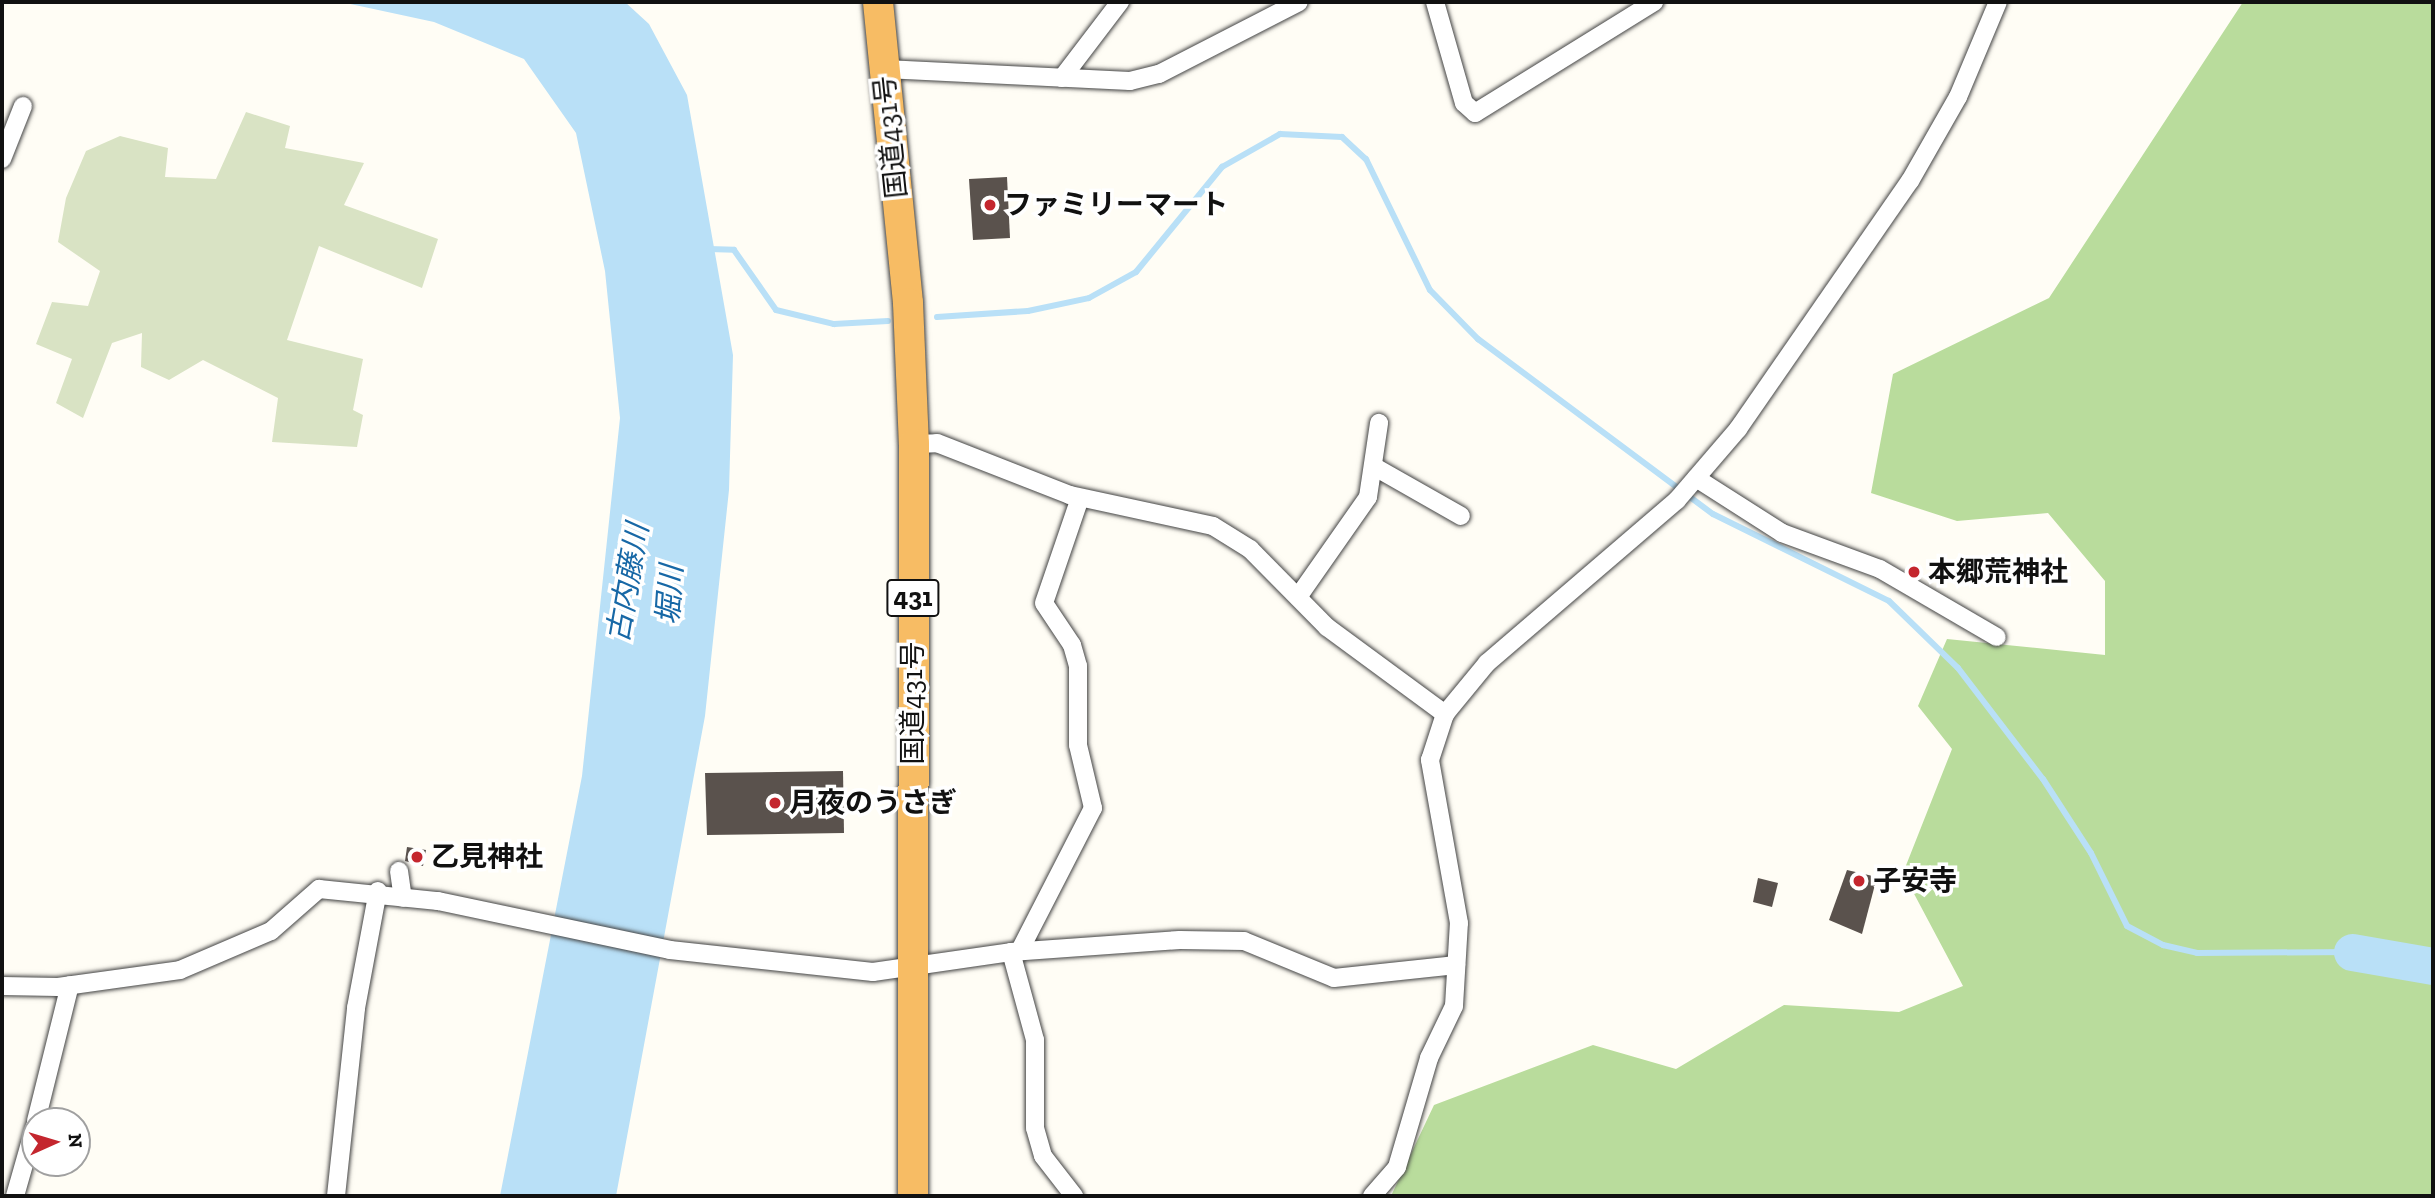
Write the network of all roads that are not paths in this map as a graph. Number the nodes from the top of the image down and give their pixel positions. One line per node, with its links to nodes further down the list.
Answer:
1 (878, 2): 7 (highway, 国道431号 / 431)
2 (1120, 2): 8 (street)
3 (1299, 2): 8 (street)
4 (1435, 2): 5 (street)
5 (1654, 2)
6 (1998, 2): 14 (street)
7 (885, 69): 8 (street); 12 (highway, 国道431号 / 431)
8 (1062, 78)
9 (23, 106): 10 (street)
10 (2, 159)
11 (1379, 423): 13 (street)
12 (914, 444): 15 (street); 25 (highway, 国道431号 / 431)
13 (1373, 466): 16 (street); 17 (street)
14 (1694, 480): 18 (street); 19 (street)
15 (1080, 498): 17 (street); 23 (street)
16 (1461, 516)
17 (1298, 597): 19 (street)
18 (1997, 637)
19 (1446, 714): 24 (street)
20 (399, 872): 22 (street)
21 (378, 891): 22 (street); 26 (street); 31 (street)
22 (403, 898): 25 (street)
23 (1015, 952): 24 (street); 25 (street); 33 (street)
24 (1456, 965): 34 (street)
25 (913, 968): 32 (highway, 国道431号 / 431)
26 (70, 985): 27 (street); 28 (street)
27 (2, 986)
28 (40, 1107)
29 (21, 1175): 30 (street)
30 (15, 1196)
31 (336, 1196)
32 (913, 1196)
33 (1074, 1196)
34 (1372, 1196)

